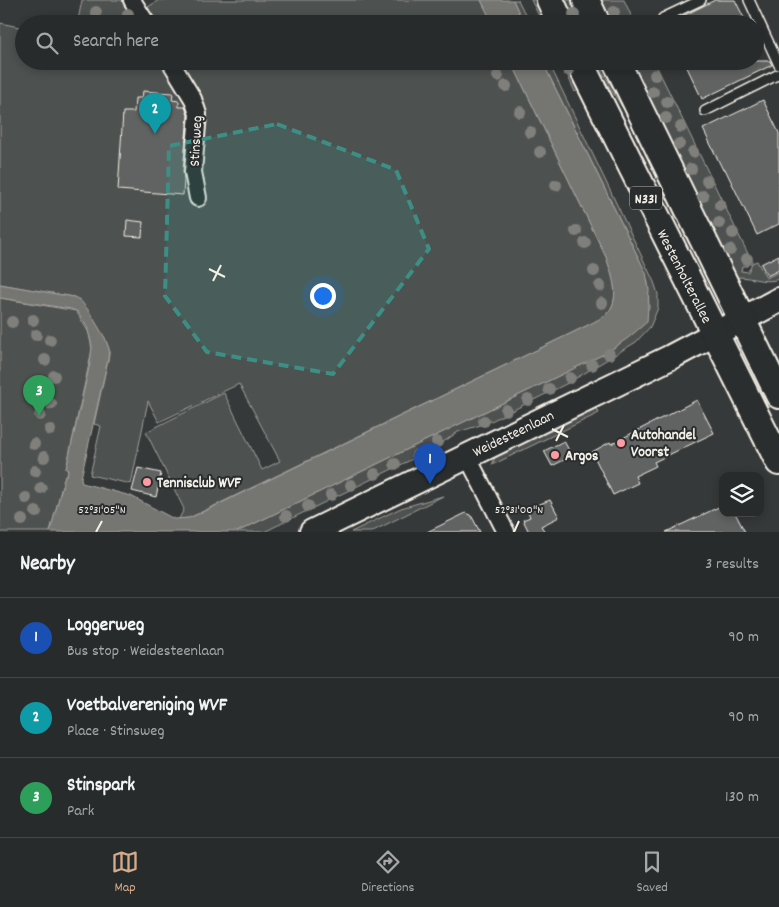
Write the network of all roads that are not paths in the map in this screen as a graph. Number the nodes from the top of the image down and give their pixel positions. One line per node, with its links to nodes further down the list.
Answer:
1 (132, 0): 6 (street)
2 (550, 0): 7 (main road)
3 (586, 0): 8 (main road)
4 (701, 0): 9 (lane)
5 (749, 0): 10 (lane)
6 (141, 15)
7 (557, 15)
8 (593, 15)
9 (669, 15)
10 (756, 15)
11 (764, 32): 12 (lane)
12 (779, 64)
13 (175, 70): 18 (street, Stinsweg)
14 (583, 70): 21 (main road, Westenholterallee / N331)
15 (620, 70): 20 (main road, Westenholterallee / N331)
16 (779, 74): 17 (lane)
17 (706, 111)
18 (198, 198)
19 (779, 300): 20 (street, Weidesteenlaan)
20 (742, 320): 21 (street, Weidesteenlaan); 22 (main road, Westenholterallee / N331)
21 (714, 334): 23 (street, Weidesteenlaan); 24 (main road, Westenholterallee / N331)
22 (779, 395)
23 (467, 456): 25 (street, Weidesteenlaan); 26 (street)
24 (779, 462)
25 (312, 532)
26 (506, 532)

